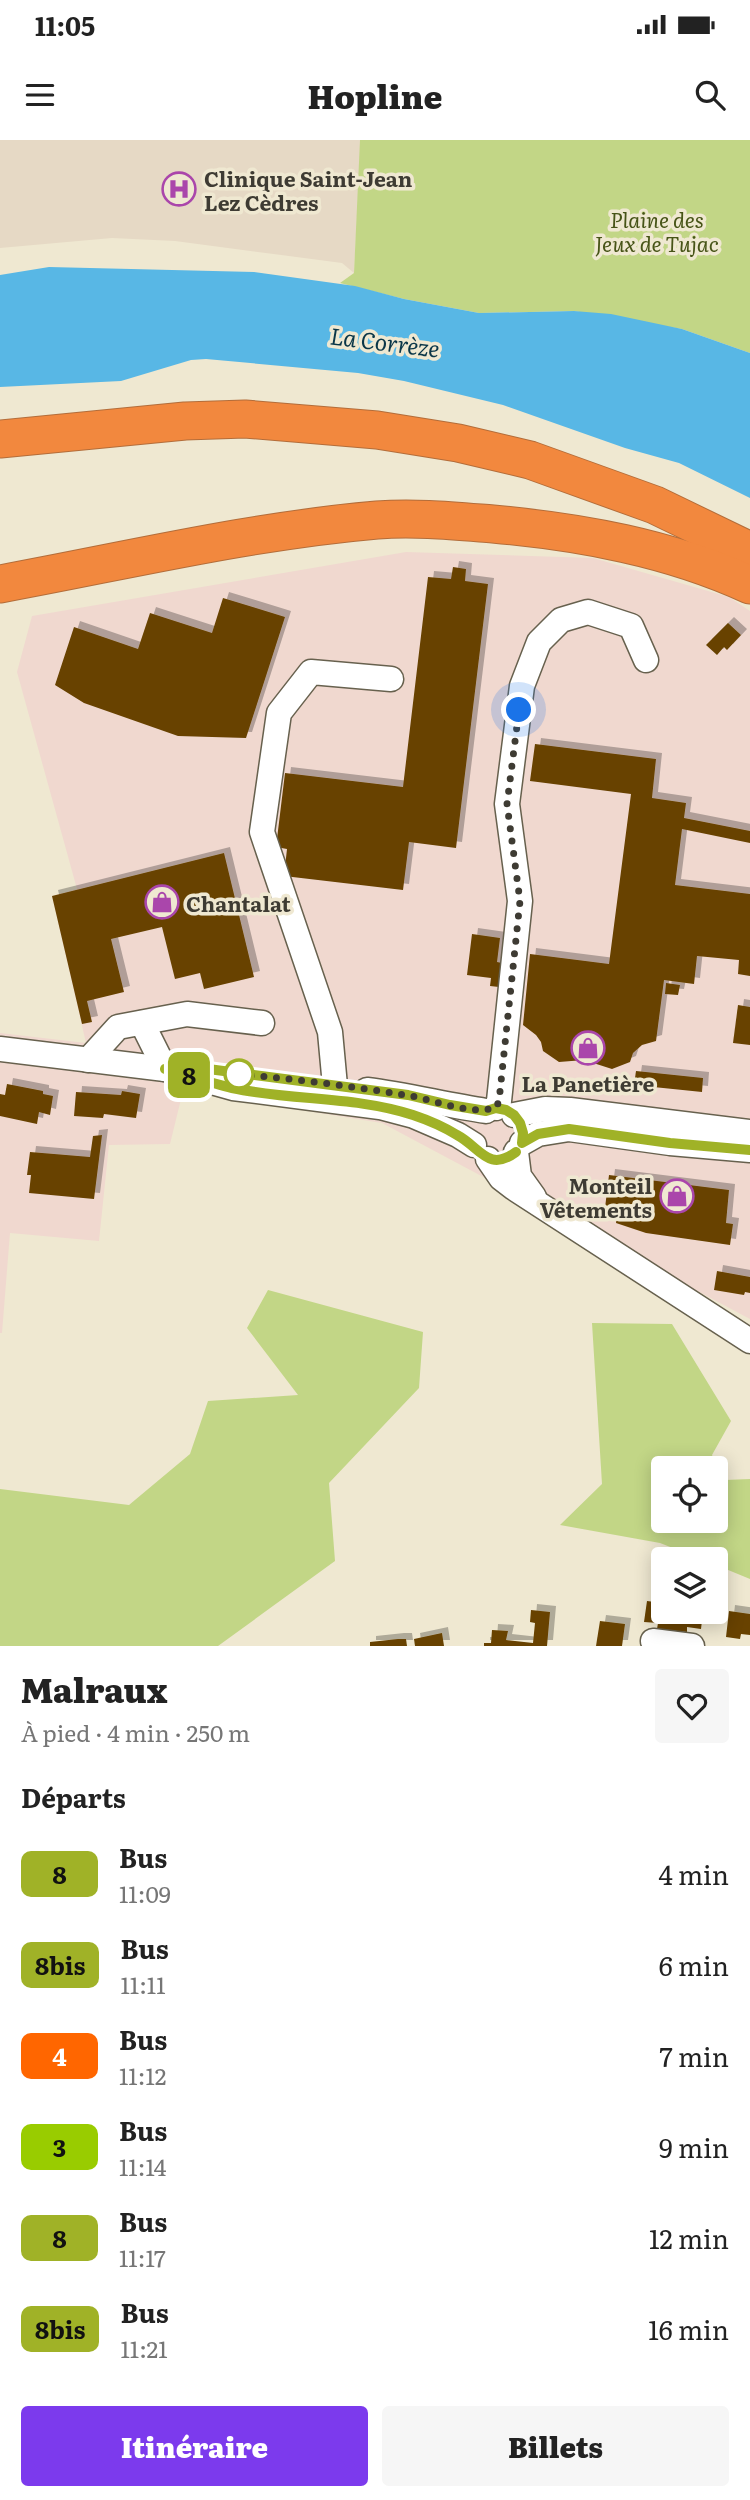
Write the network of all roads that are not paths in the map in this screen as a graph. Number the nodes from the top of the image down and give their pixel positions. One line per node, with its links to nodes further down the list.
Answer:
1 (0, 439): 2 (highway)
2 (750, 551)
3 (0, 584): 4 (highway)
4 (750, 585)
5 (646, 660): 13 (street)
6 (391, 679): 12 (street)
7 (142, 1023): 8 (street); 10 (street); 11 (street)
8 (262, 1023)
9 (0, 1049): 10 (street)
10 (88, 1059): 11 (street)
11 (165, 1069): 12 (street); 17 (street)
12 (335, 1086): 13 (street)
13 (499, 1111): 14 (street); 15 (street); 17 (street)
14 (750, 1132)
15 (519, 1147): 16 (street); 17 (street); 18 (street)
16 (750, 1150)
17 (481, 1152): 18 (street)
18 (536, 1201): 19 (street)
19 (750, 1341)
20 (653, 1641): 21 (street)
21 (692, 1646)

